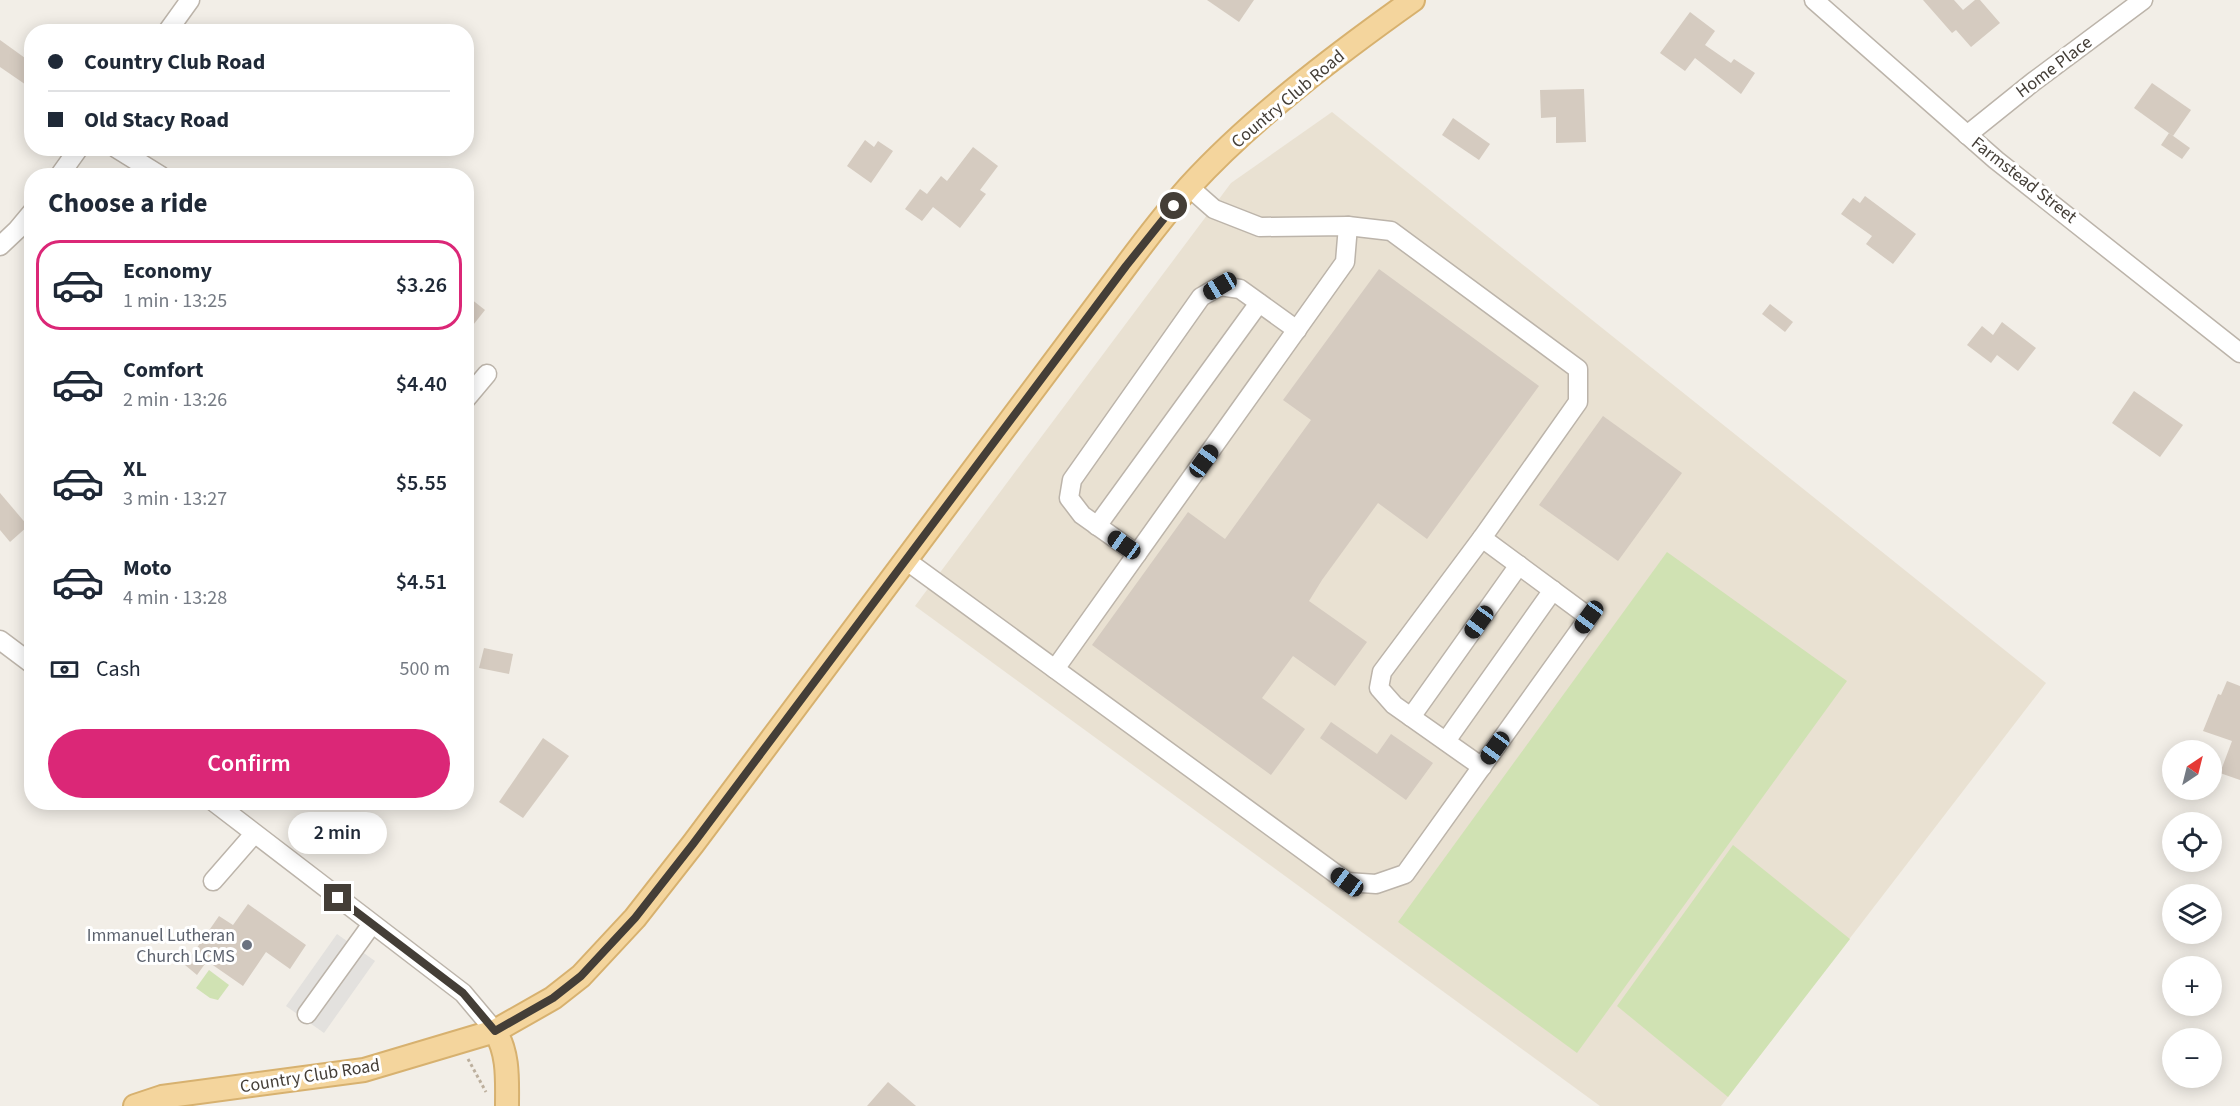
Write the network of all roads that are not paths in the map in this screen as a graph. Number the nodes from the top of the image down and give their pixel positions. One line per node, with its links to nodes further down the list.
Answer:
1 (190, 0): 5 (street)
2 (1413, 0): 9 (main road, Country Club Road)
3 (1814, 0): 6 (street, Farmstead Street)
4 (2143, 0): 6 (street, Home Place)
5 (172, 24)
6 (1967, 135): 15 (street, Farmstead Street)
7 (129, 156): 8 (street)
8 (148, 168)
9 (1189, 187): 11 (street); 21 (main road, Country Club Road)
10 (24, 222): 12 (street)
11 (1348, 226): 14 (street); 19 (street)
12 (0, 246)
13 (1258, 303): 14 (street); 18 (street); 18 (street)
14 (1297, 330): 20 (street)
15 (2240, 353)
16 (487, 374): 17 (street)
17 (474, 389)
18 (1097, 526): 20 (street)
19 (1482, 537): 22 (street); 27 (street)
20 (1137, 554): 26 (street)
21 (907, 561): 26 (street); 35 (main road, Country Club Road)
22 (1519, 565): 23 (street); 27 (street)
23 (1553, 591): 28 (street); 29 (street)
24 (0, 640): 25 (street)
25 (24, 658)
26 (1055, 669): 29 (street)
27 (1411, 717): 28 (street)
28 (1446, 741): 29 (street)
29 (1482, 767)
30 (224, 810): 31 (street)
31 (254, 834): 32 (street); 33 (street)
32 (213, 881)
33 (372, 924): 34 (street); 35 (street)
34 (307, 1014)
35 (495, 1031): 36 (main road); 37 (main road, Country Club Road)
36 (497, 1101)
37 (135, 1106)

